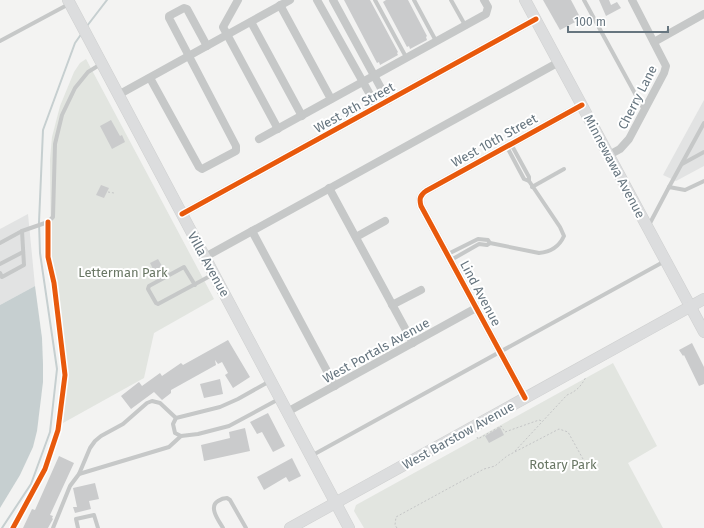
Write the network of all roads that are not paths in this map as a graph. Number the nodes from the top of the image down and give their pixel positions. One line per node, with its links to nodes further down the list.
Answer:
1 (238, 0): 18 (street)
2 (290, 0): 13 (street)
3 (317, 0): 29 (street)
4 (333, 0): 27 (street)
5 (375, 0): 24 (lane)
6 (414, 0): 20 (lane)
7 (451, 0): 17 (lane)
8 (484, 0): 17 (street)
9 (525, 0): 15 (main road, Minnewawa Avenue)
10 (584, 0): 35 (lane)
11 (632, 0): 21 (street, Cherry Lane)
12 (69, 2): 19 (lane); 26 (main road, Villa Avenue)
13 (280, 5): 16 (street); 31 (street)
14 (704, 14): 21 (street)
15 (536, 19): 25 (main road, Minnewawa Avenue); 32 (street, West 9th Street)
16 (251, 22): 18 (street); 36 (street)
17 (465, 25): 20 (street)
18 (227, 35): 22 (street); 38 (street)
19 (0, 41)
20 (436, 41): 24 (street)
21 (654, 42): 35 (street, Cherry Lane)
22 (207, 46): 23 (street); 23 (street)
23 (189, 56): 28 (street); 28 (street)
24 (406, 57): 27 (street)
25 (559, 62): 33 (main road, Minnewawa Avenue); 48 (street)
26 (102, 64): 30 (main road, Villa Avenue); 53 (lane)
27 (374, 75): 29 (street); 32 (street)
28 (150, 78): 30 (street)
29 (362, 81): 31 (street); 34 (street)
30 (118, 95): 50 (main road, Villa Avenue)
31 (331, 99): 36 (street)
32 (388, 101): 34 (street, West 9th Street)
33 (582, 105): 40 (street, West 10th Street); 42 (main road, Minnewawa Avenue)
34 (377, 107): 50 (street, West 9th Street)
35 (644, 110): 42 (street, Cherry Lane)
36 (302, 116): 38 (street)
37 (704, 122): 43 (lane)
38 (278, 129): 39 (street)
39 (259, 139)
40 (509, 145): 46 (lane); 49 (street, West 10th Street)
41 (704, 152): 43 (lane)
42 (609, 155): 52 (main road, Minnewawa Avenue)
43 (682, 164): 47 (lane)
44 (564, 170): 46 (lane)
45 (704, 181): 47 (lane)
46 (532, 187): 59 (lane)
47 (669, 187): 52 (lane)
48 (329, 188): 54 (street); 55 (street)
49 (420, 198): 59 (street, Lind Avenue)
50 (182, 214): 58 (main road, Villa Avenue)
51 (385, 221): 55 (street)
52 (648, 227): 60 (main road, Minnewawa Avenue)
53 (22, 231): 56 (lane); 57 (lane)
54 (252, 231): 58 (street); 74 (street)
55 (356, 237): 67 (street)
56 (0, 243)
57 (23, 252): 61 (lane); 62 (lane)
58 (205, 257): 63 (main road, Villa Avenue)
59 (450, 257): 69 (street, Lind Avenue)
60 (666, 261): 68 (main road, Minnewawa Avenue); 72 (lane)
61 (0, 264)
62 (0, 273)
63 (214, 274): 64 (lane); 73 (main road, Villa Avenue)
64 (195, 285): 64 (lane)
65 (421, 290): 67 (street)
66 (704, 299): 68 (main road, West Barstow Avenue)
67 (392, 305): 71 (street)
68 (690, 306): 70 (main road, Minnewawa Avenue); 76 (main road, West Barstow Avenue)
69 (476, 308): 71 (street, West Portals Avenue); 72 (street, Lind Avenue)
70 (704, 332)
71 (413, 343): 74 (street, West Portals Avenue)
72 (500, 352): 76 (street, Lind Avenue); 80 (lane)
73 (271, 380): 75 (main road, Villa Avenue); 78 (lane)
74 (335, 386): 77 (street, West Portals Avenue)
75 (280, 398): 77 (main road, Villa Avenue); 79 (lane)
76 (524, 398): 82 (main road, West Barstow Avenue)
77 (287, 412): 80 (main road, Villa Avenue)
78 (176, 418): 79 (lane); 81 (lane)
79 (181, 436): 81 (lane)
80 (311, 456): 82 (main road, Villa Avenue)
81 (79, 474): 83 (lane)
82 (336, 502): 88 (main road, West Barstow Avenue); 89 (main road, Villa Avenue)
83 (53, 528)
84 (78, 528): 85 (lane)
85 (98, 528)
86 (223, 528): 87 (lane)
87 (246, 528)
88 (290, 528)
89 (350, 528)

